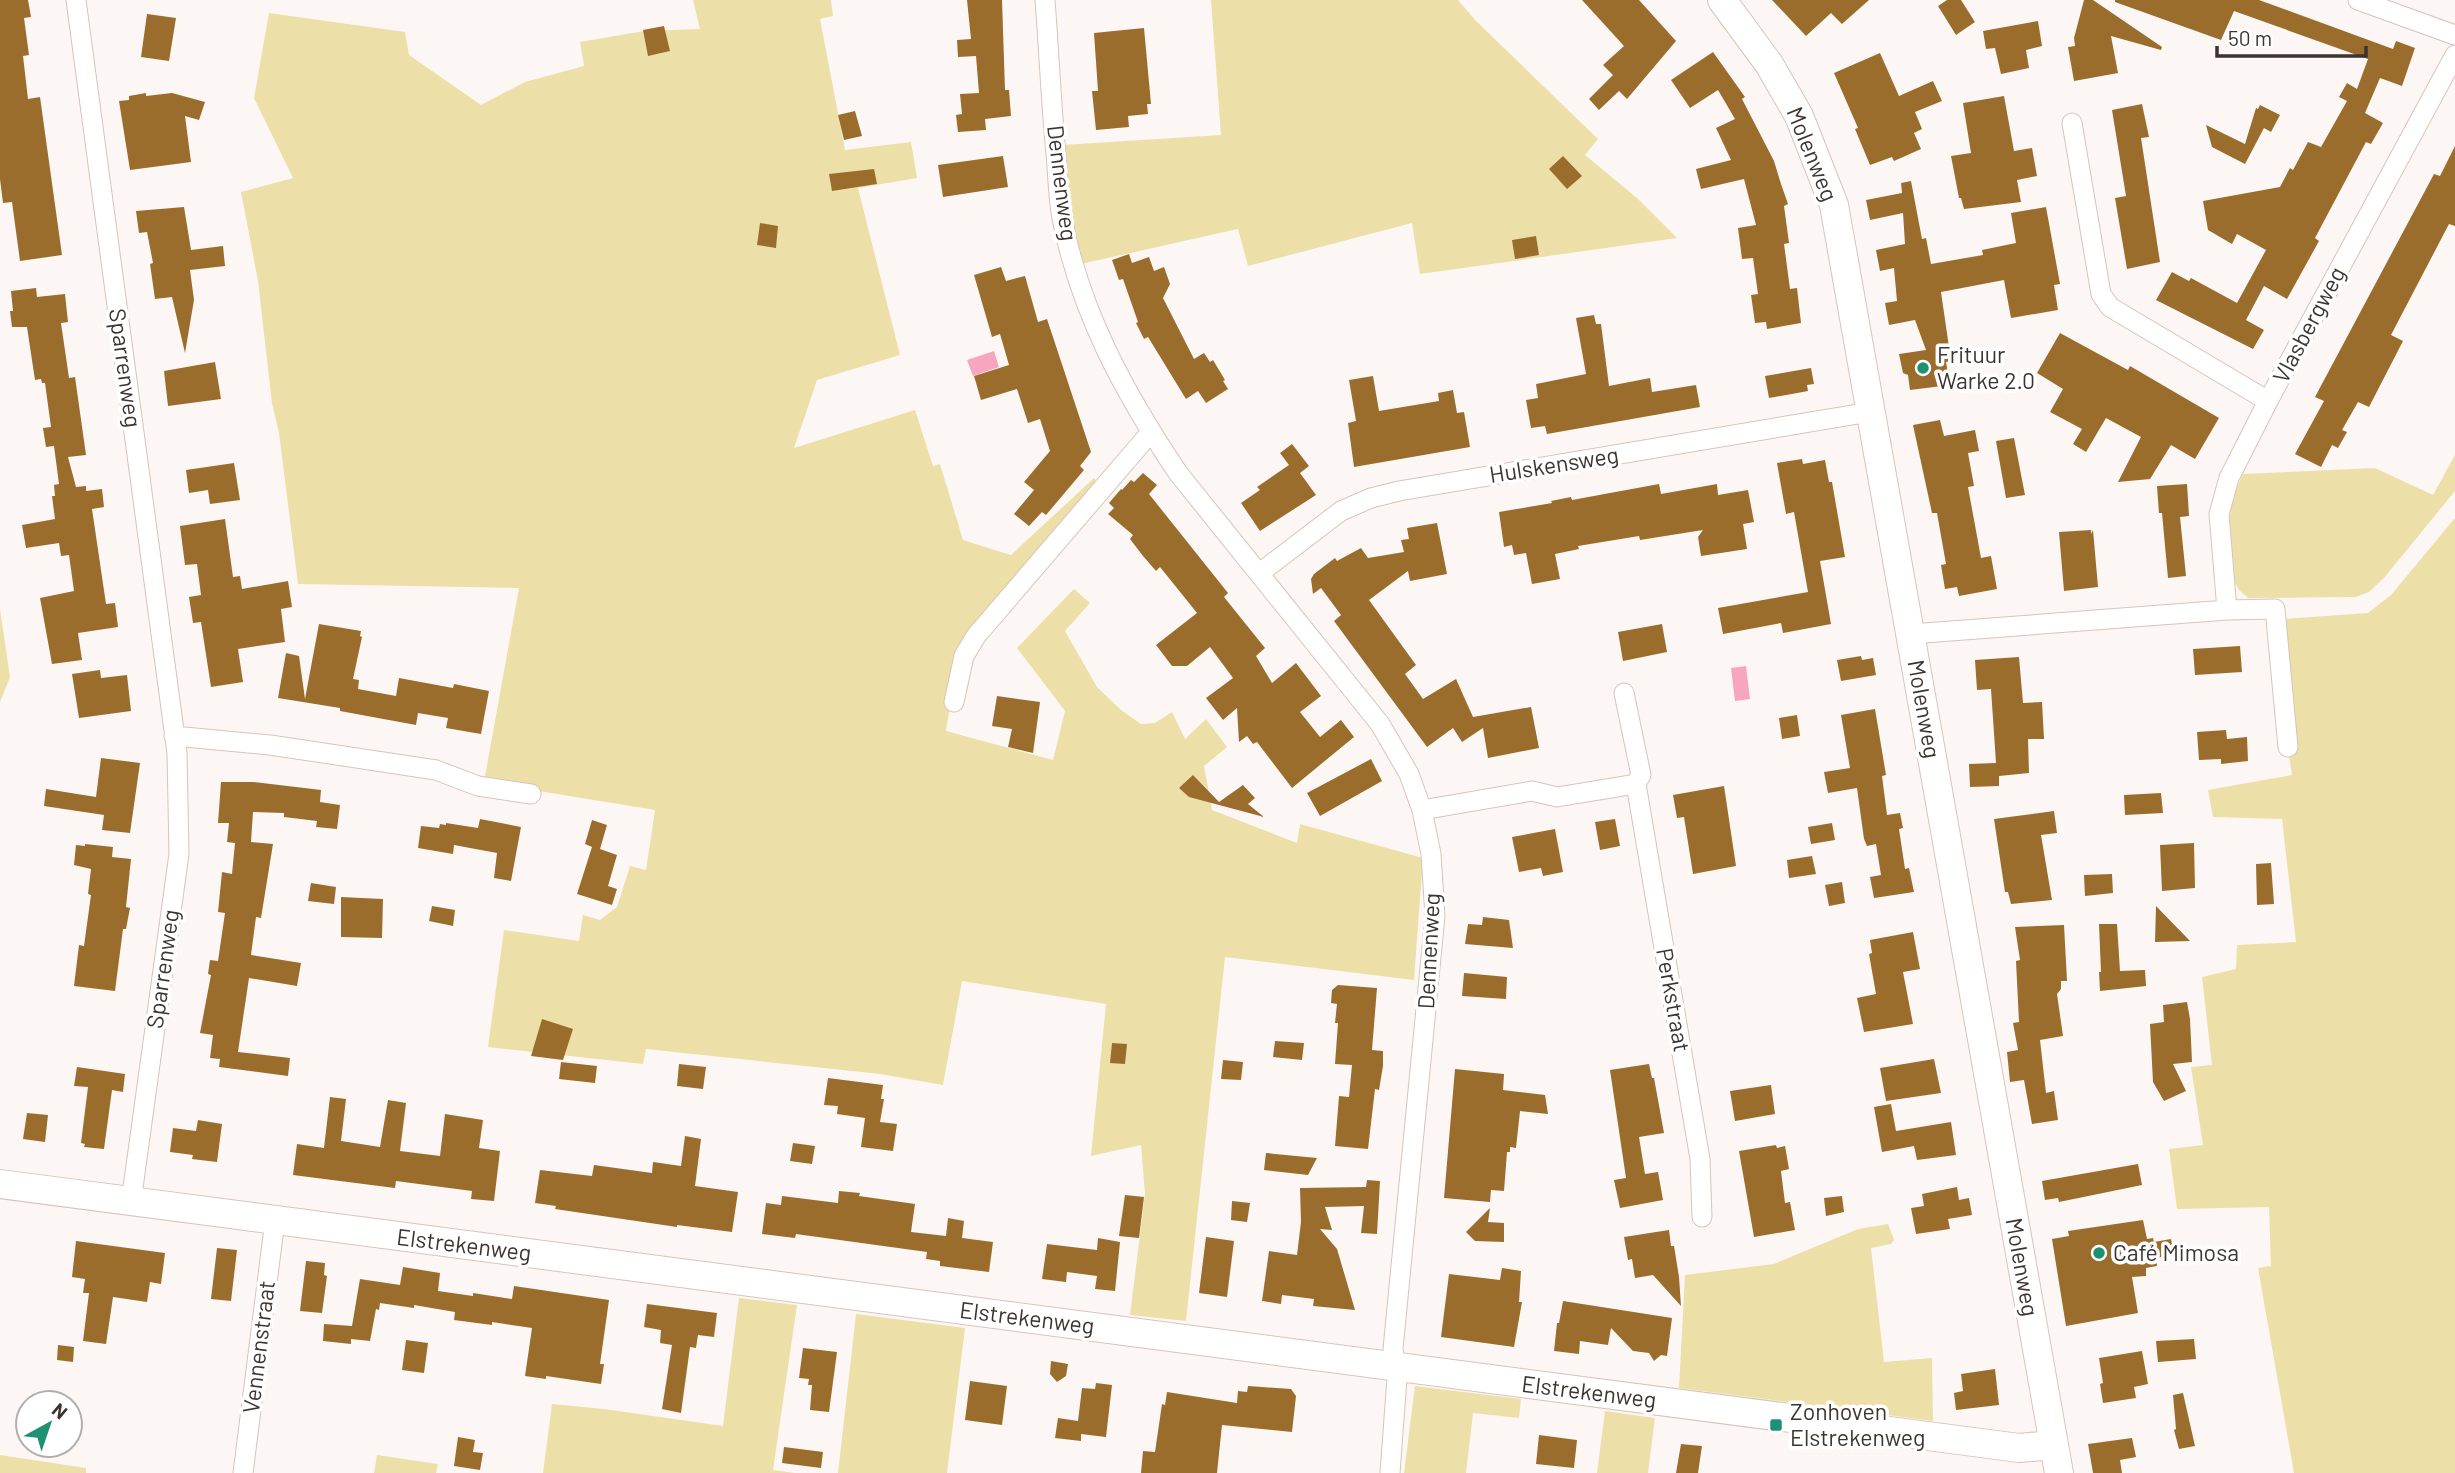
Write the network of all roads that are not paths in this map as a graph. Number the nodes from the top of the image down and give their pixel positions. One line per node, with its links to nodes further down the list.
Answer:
1 (76, 0): 16 (street, Sparrenweg)
2 (1045, 0): 10 (street, Dennenweg)
3 (1722, 0): 9 (street, Molenweg)
4 (2358, 0): 5 (street)
5 (2455, 35)
6 (2455, 55): 8 (street, Vlasbergweg)
7 (2072, 123): 8 (street)
8 (2269, 401): 12 (street, Vlasbergweg)
9 (1870, 412): 11 (street, Hulskensweg); 13 (street, Molenweg)
10 (1151, 432): 11 (street, Dennenweg); 15 (street)
11 (1261, 572): 20 (street, Dennenweg)
12 (2227, 610): 13 (street); 17 (street)
13 (1911, 634): 26 (street, Molenweg)
14 (1624, 693): 18 (street, Perkstraat)
15 (954, 702)
16 (174, 736): 19 (street); 22 (street, Sparrenweg)
17 (2288, 747)
18 (1636, 784): 20 (street); 23 (street, Perkstraat)
19 (531, 794)
20 (1422, 810): 25 (street, Dennenweg)
21 (0, 1184): 22 (street, Elstrekenweg)
22 (131, 1202): 24 (street, Elstrekenweg)
23 (1702, 1217)
24 (275, 1220): 25 (street, Elstrekenweg); 27 (street, Vennenstraat)
25 (1395, 1366): 26 (street, Elstrekenweg); 28 (street, Dennenweg)
26 (2053, 1444): 29 (street, Molenweg)
27 (243, 1473)
28 (1390, 1473)
29 (2059, 1473)

